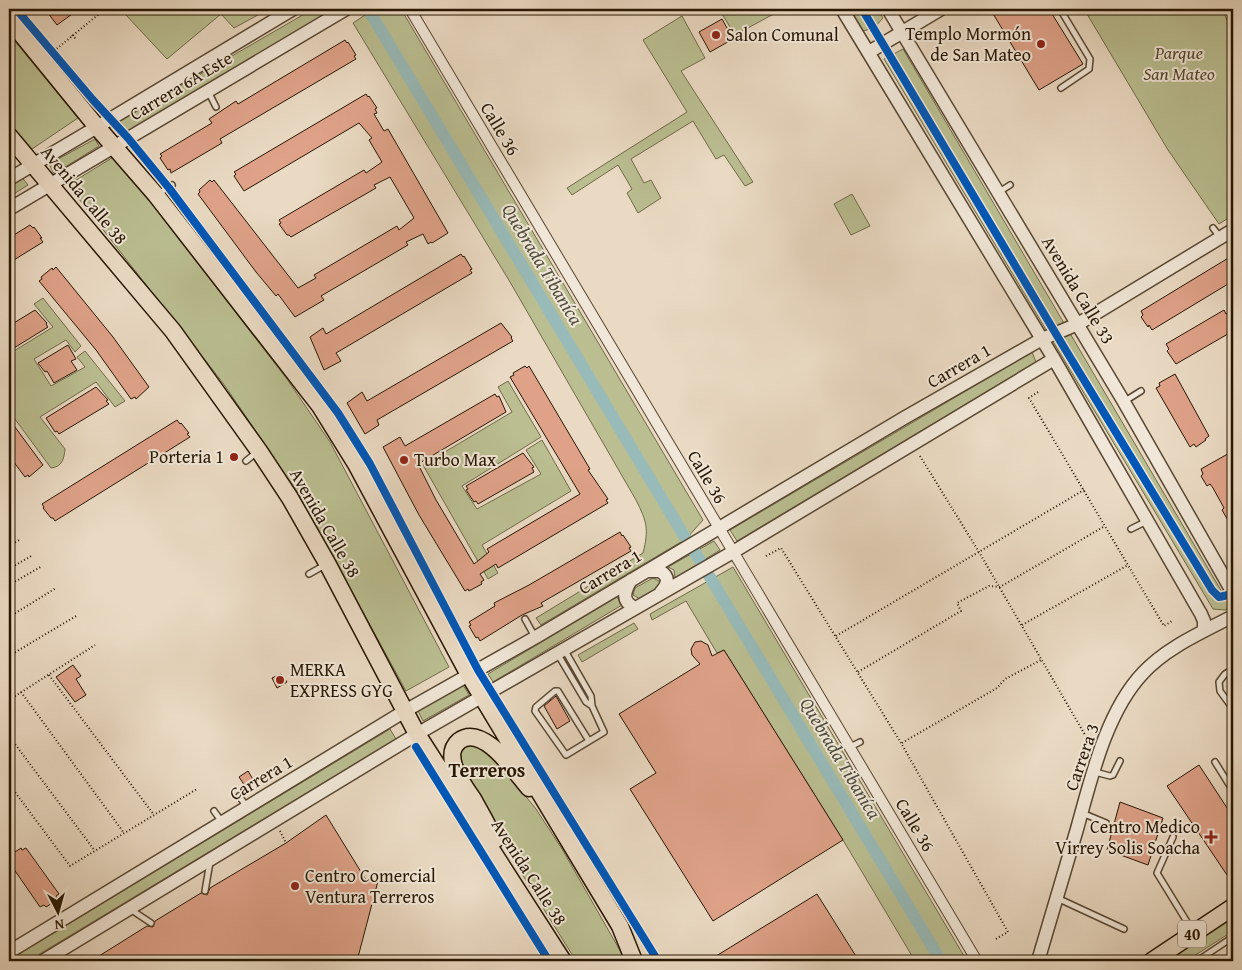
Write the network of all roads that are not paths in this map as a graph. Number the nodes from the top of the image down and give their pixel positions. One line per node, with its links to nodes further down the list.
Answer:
1 (293, 9): 14 (street, Carrera 6A Este)
2 (346, 9): 12 (street, Carrera 6A Este)
3 (410, 9): 32 (street, Calle 36)
4 (842, 9): 10 (street)
5 (888, 9): 9 (street, Avenida Calle 33)
6 (941, 9): 9 (street)
7 (1060, 9): 11 (lane)
8 (9, 19): 14 (main road)
9 (902, 32): 10 (street); 22 (street, Avenida Calle 33)
10 (869, 52): 27 (street)
11 (1061, 88)
12 (208, 90): 13 (lane); 16 (street, Carrera 6A Este)
13 (216, 107)
14 (97, 127): 16 (main road); 17 (street, Carrera 6A Este)
15 (9, 136): 17 (main road, Avenida Calle 38)
16 (113, 147): 19 (street, Carrera 6A Este); 23 (main road)
17 (33, 164): 18 (street, Carrera 6A Este); 19 (main road, Avenida Calle 38)
18 (9, 179)
19 (50, 185): 24 (street, Carrera 6A Este); 35 (main road, Avenida Calle 38)
20 (1010, 185): 22 (lane)
21 (172, 186): 23 (lane)
22 (999, 192): 26 (street, Avenida Calle 33)
23 (156, 195): 48 (main road)
24 (9, 209)
25 (1233, 230): 26 (street, Carrera 1)
26 (1078, 324): 27 (street, Carrera 1); 30 (street, Avenida Calle 33)
27 (1042, 339): 28 (street); 32 (street, Carrera 1)
28 (1054, 359): 31 (street); 34 (street)
29 (1141, 391): 30 (lane)
30 (1124, 402): 40 (street, Avenida Calle 33)
31 (1148, 520): 33 (lane); 44 (street)
32 (719, 528): 34 (street, Calle 36); 36 (street, Carrera 1)
33 (1131, 529)
34 (733, 552): 39 (street); 55 (street, Calle 36)
35 (327, 563): 37 (lane); 51 (main road, Avenida Calle 38)
36 (646, 571): 38 (street, Carrera 1); 39 (street)
37 (309, 574)
38 (631, 580): 41 (street); 45 (street, Carrera 1)
39 (661, 592): 41 (street)
40 (1233, 593)
41 (635, 608): 46 (street)
42 (1233, 616): 44 (street, Carrera 3)
43 (525, 620): 45 (lane)
44 (1204, 631): 58 (street, Carrera 3)
45 (536, 637): 48 (street, Carrera 1)
46 (561, 651): 49 (street); 53 (lane)
47 (1233, 669): 50 (lane)
48 (469, 675): 49 (main road); 51 (street, Carrera 1)
49 (482, 696): 52 (street); 64 (main road)
50 (1233, 709)
51 (404, 711): 52 (main road, Avenida Calle 38); 61 (street, Carrera 1)
52 (417, 734): 68 (street); 70 (main road, Avenida Calle 38)
53 (589, 741): 53 (lane)
54 (860, 742): 55 (lane)
55 (850, 748): 84 (street, Calle 36)
56 (1120, 761): 58 (lane)
57 (1215, 762): 59 (lane)
58 (1094, 772): 63 (street, Carrera 3)
59 (1233, 792)
60 (239, 796): 61 (lane)
61 (247, 807): 65 (street, Carrera 1)
62 (214, 811): 65 (lane)
63 (1081, 813): 66 (lane); 71 (street, Carrera 3)
64 (557, 821): 70 (main road); 75 (main road)
65 (222, 822): 79 (street, Carrera 1)
66 (1106, 823)
67 (1173, 837): 77 (lane)
68 (211, 859): 69 (lane); 73 (street)
69 (205, 891)
70 (518, 893): 81 (main road, Avenida Calle 38)
71 (1057, 898): 76 (lane); 85 (street, Carrera 3)
72 (1233, 907): 77 (main road, 40)
73 (129, 909): 74 (lane); 80 (street)
74 (151, 923)
75 (620, 926): 82 (main road); 83 (main road)
76 (1124, 929)
77 (1194, 933): 86 (main road, 40)
78 (1233, 937): 87 (lane)
79 (9, 952)
80 (43, 961)
81 (563, 961)
82 (634, 961)
83 (646, 961)
84 (977, 961)
85 (1038, 961)
86 (1152, 961)
87 (1196, 961)

